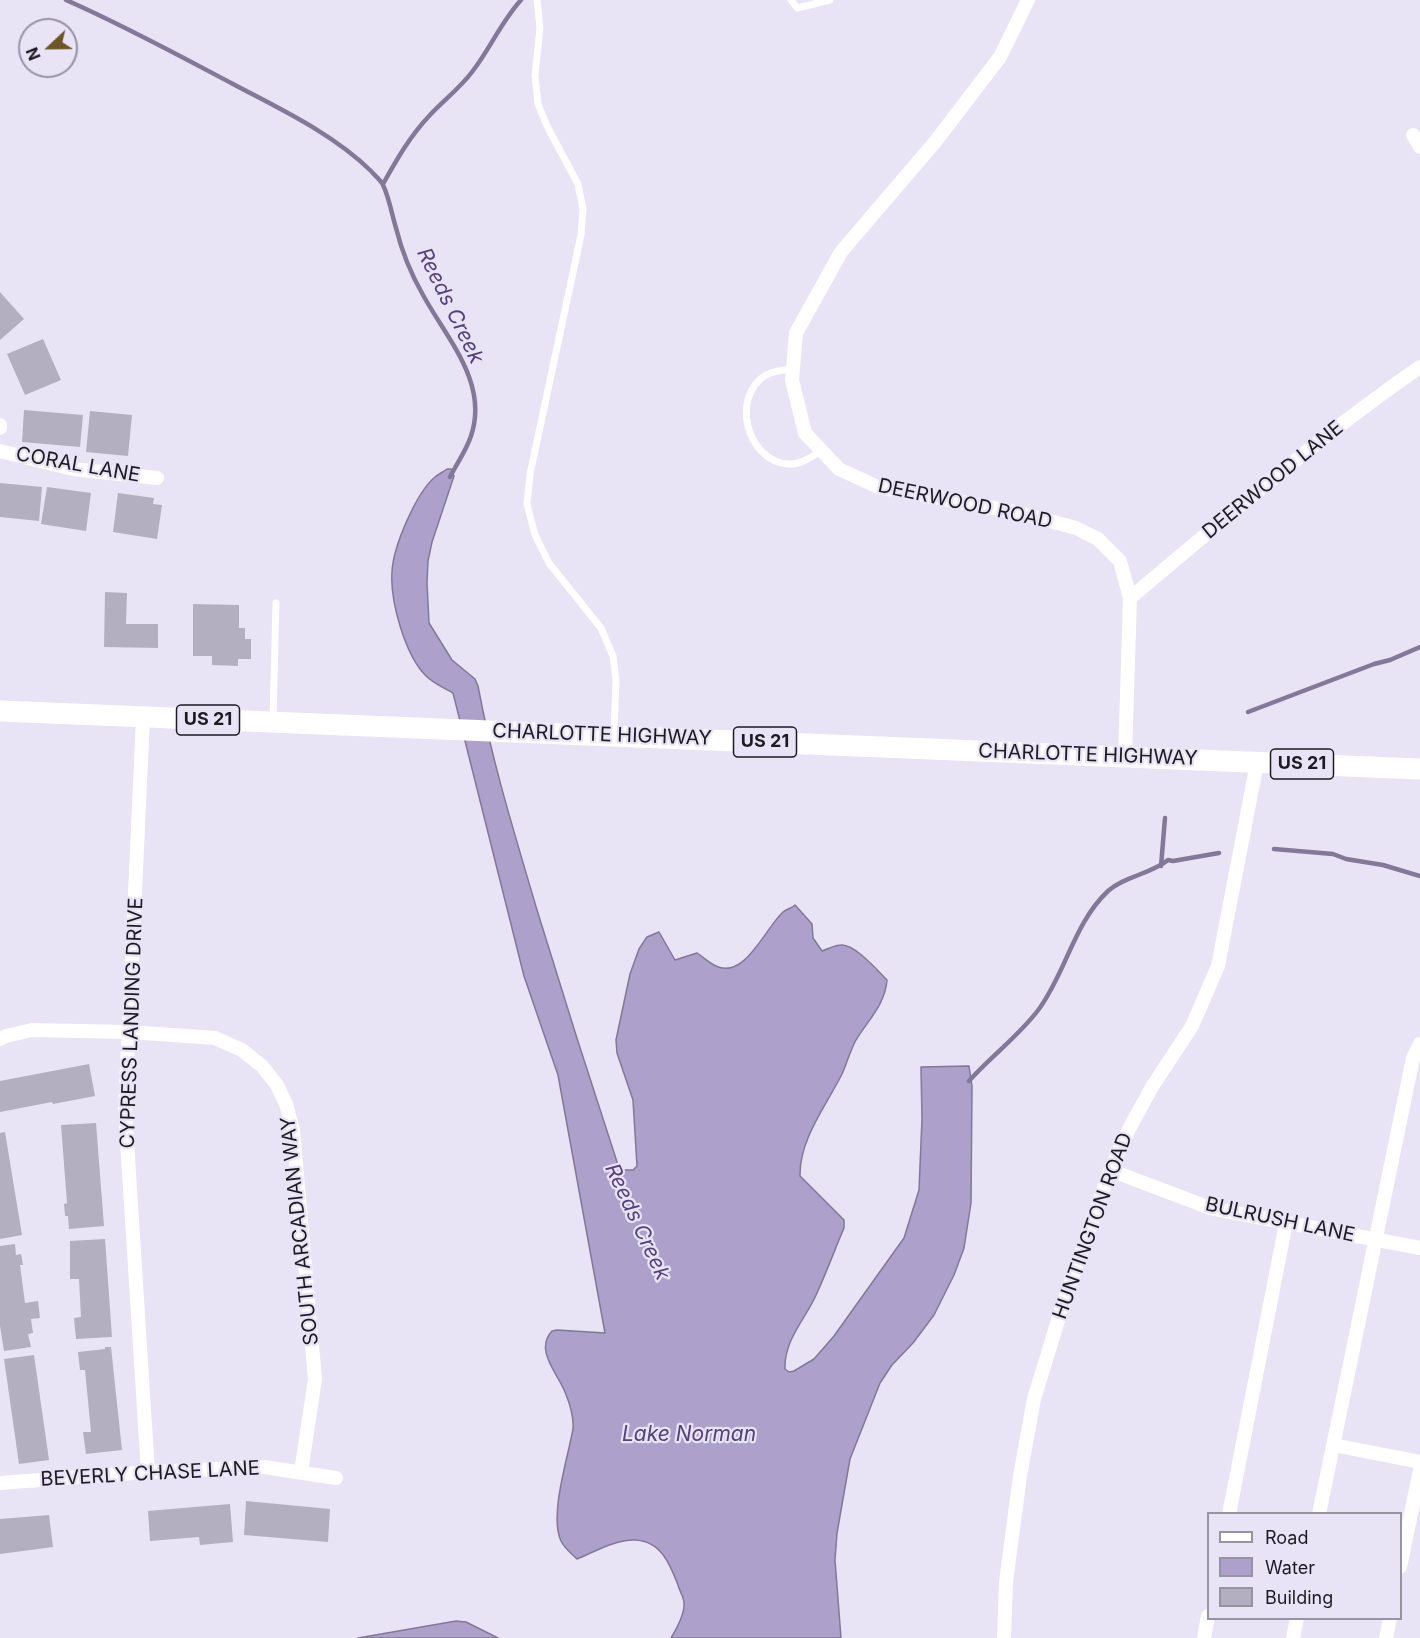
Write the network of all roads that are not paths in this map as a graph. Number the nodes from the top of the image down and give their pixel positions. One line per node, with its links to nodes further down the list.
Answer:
1 (537, 0): 15 (lane)
2 (791, 0): 3 (lane)
3 (830, 0)
4 (1028, 0): 6 (street, DEERWOOD ROAD)
5 (1420, 367): 10 (street, DEERWOOD LANE)
6 (793, 369): 7 (street, DEERWOOD ROAD); 7 (lane)
7 (822, 450): 10 (street, DEERWOOD ROAD)
8 (0, 451): 9 (street, CORAL LANE)
9 (157, 478)
10 (1130, 598): 16 (street, DEERWOOD ROAD)
11 (276, 603): 14 (lane)
12 (0, 711): 13 (main road, CHARLOTTE HIGHWAY / US 21)
13 (142, 718): 14 (main road, CHARLOTTE HIGHWAY / US 21); 19 (street, CYPRESS LANDING DRIVE)
14 (273, 723): 15 (main road, CHARLOTTE HIGHWAY / US 21)
15 (614, 736): 16 (main road, CHARLOTTE HIGHWAY / US 21)
16 (1125, 757): 17 (main road, CHARLOTTE HIGHWAY / US 21)
17 (1257, 763): 18 (main road, CHARLOTTE HIGHWAY / US 21); 22 (street, HUNTINGTON ROAD)
18 (1420, 769)
19 (129, 1032): 20 (street, SOUTH ARCADIAN WAY); 29 (street, CYPRESS LANDING DRIVE); 30 (street, SOUTH ARCADIAN WAY)
20 (0, 1039)
21 (1420, 1044): 24 (street)
22 (1110, 1170): 23 (street, BULRUSH LANE); 39 (street, HUNTINGTON ROAD)
23 (1286, 1222): 24 (street, BULRUSH LANE); 33 (street)
24 (1376, 1239): 25 (street, BULRUSH LANE); 26 (street)
25 (1420, 1248)
26 (1333, 1445): 27 (street); 34 (street)
27 (1420, 1462)
28 (1420, 1470): 35 (street)
29 (148, 1472): 30 (street, BEVERLY CHASE LANE); 32 (street, BEVERLY CHASE LANE)
30 (301, 1472): 31 (street, BEVERLY CHASE LANE)
31 (336, 1478)
32 (0, 1483)
33 (1229, 1512)
34 (1319, 1512)
35 (1402, 1562)
36 (1208, 1620): 40 (street)
37 (1297, 1620): 41 (street)
38 (1390, 1620): 42 (street)
39 (1004, 1638)
40 (1204, 1638)
41 (1293, 1638)
42 (1386, 1638)

